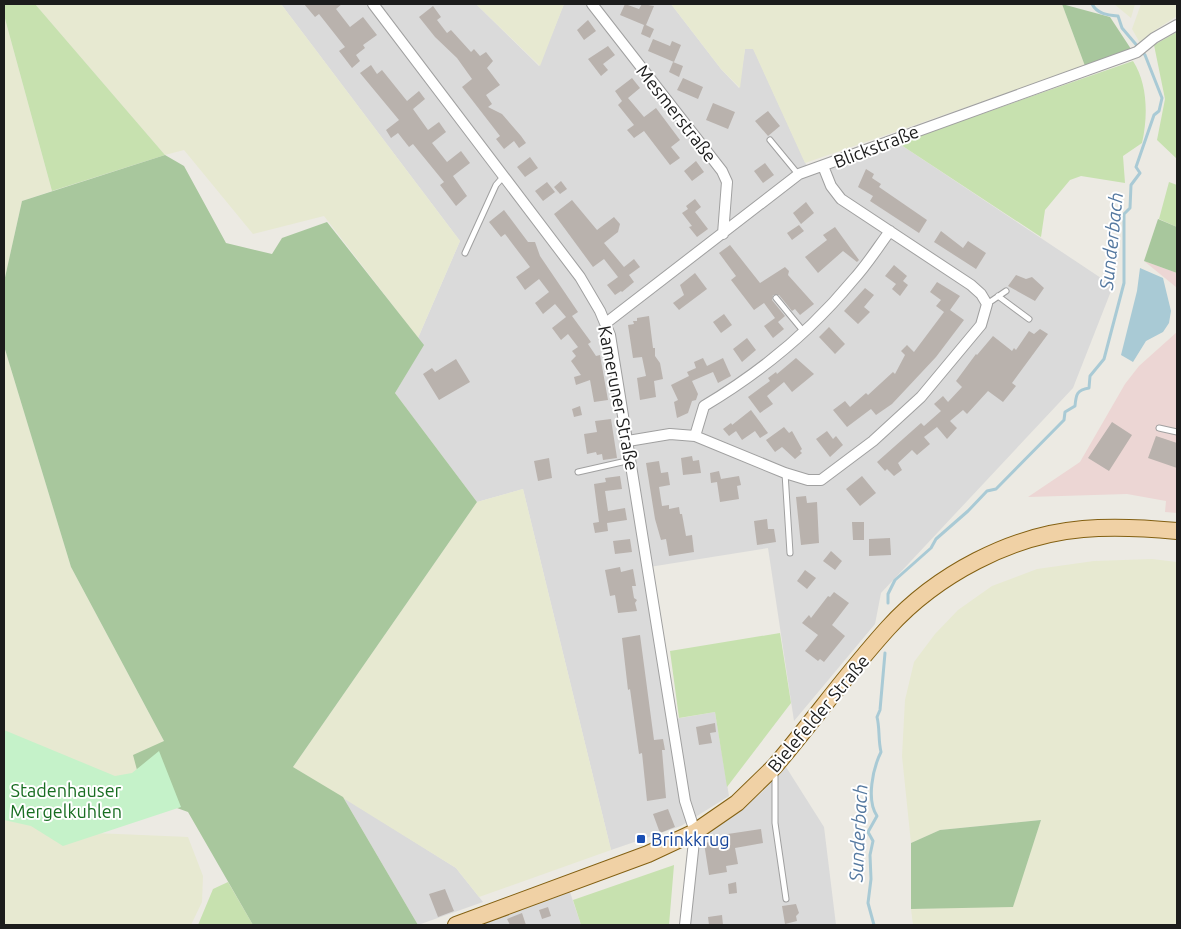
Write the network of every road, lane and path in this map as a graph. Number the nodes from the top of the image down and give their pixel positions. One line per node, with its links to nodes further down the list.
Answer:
1 (374, 4): 7 (street, Kameruner Straße)
2 (592, 4): 9 (street, Mesmerstraße)
3 (1177, 25): 5 (street, Blickstraße)
4 (770, 140): 6 (lane)
5 (823, 166): 6 (street, Blickstraße); 8 (street)
6 (799, 174): 9 (street, Blickstraße)
7 (504, 176): 10 (lane); 16 (street, Kameruner Straße)
8 (890, 231): 14 (street); 17 (street)
9 (723, 234): 16 (street, Blickstraße)
10 (465, 253)
11 (1006, 291): 12 (lane)
12 (998, 296): 14 (lane); 15 (lane)
13 (776, 298): 17 (lane)
14 (987, 304): 24 (street)
15 (1029, 319)
16 (606, 323): 21 (street, Kameruner Straße)
17 (804, 332): 20 (street)
18 (1159, 428): 19 (lane)
19 (1177, 432)
20 (695, 436): 21 (street); 24 (street)
21 (628, 441): 22 (street, Kameruner Straße)
22 (631, 460): 23 (lane); 28 (street, Kameruner Straße)
23 (578, 472)
24 (785, 473): 26 (lane)
25 (1177, 531): 27 (main road, Bielefelder Straße)
26 (790, 553)
27 (775, 766): 28 (main road, Bielefelder Straße); 29 (lane)
28 (695, 832): 30 (main road, Bielefelder Straße); 31 (street)
29 (786, 899)
30 (456, 925)
31 (685, 925)

